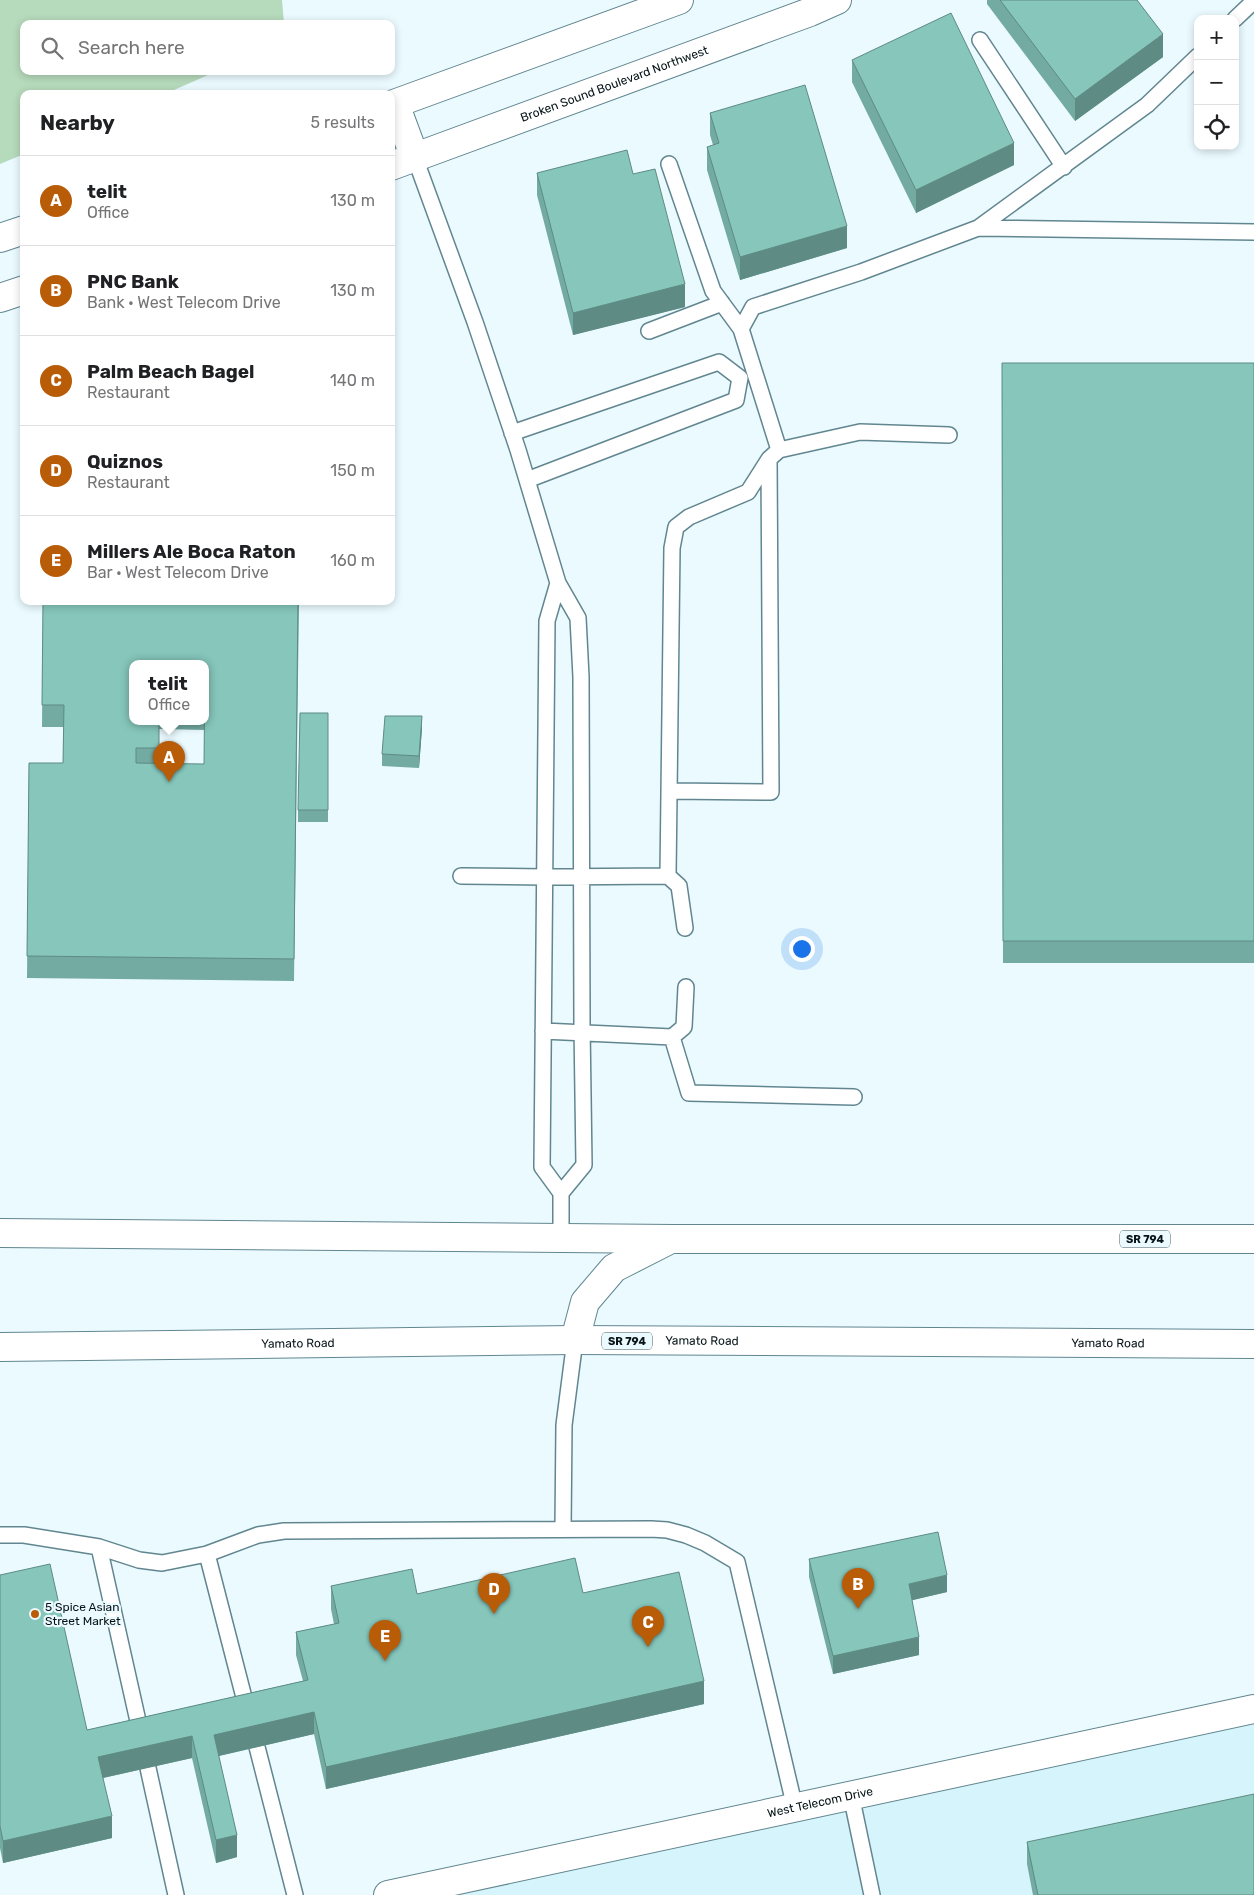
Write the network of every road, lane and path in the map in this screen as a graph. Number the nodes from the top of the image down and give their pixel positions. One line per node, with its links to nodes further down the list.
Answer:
1 (679, 0): 8 (main road)
2 (837, 0): 4 (main road, Broken Sound Boulevard Northwest)
3 (1254, 1): 5 (lane)
4 (806, 6): 10 (main road, Broken Sound Boulevard Northwest)
5 (1239, 15)
6 (980, 40): 12 (lane)
7 (1194, 60): 12 (lane)
8 (395, 103)
9 (395, 116): 10 (main road)
10 (403, 162): 23 (lane)
11 (669, 164): 19 (lane)
12 (1064, 167): 13 (lane)
13 (978, 228): 15 (lane); 20 (lane)
14 (20, 231): 16 (main road)
15 (1254, 232)
16 (0, 238)
17 (20, 291): 18 (main road)
18 (0, 298)
19 (722, 303): 20 (lane); 21 (lane)
20 (741, 329): 22 (lane)
21 (649, 331)
22 (747, 375): 23 (lane); 25 (lane); 26 (lane)
23 (512, 433): 26 (lane)
24 (949, 435): 25 (lane)
25 (774, 454): 28 (lane); 28 (lane)
26 (527, 480): 27 (lane)
27 (558, 583): 30 (lane); 32 (lane)
28 (670, 791): 31 (lane)
29 (461, 876): 32 (lane)
30 (582, 876): 31 (lane); 32 (lane); 36 (lane)
31 (668, 876): 33 (lane)
32 (544, 877): 35 (lane)
33 (685, 928)
34 (686, 987): 37 (lane)
35 (543, 1030): 36 (lane); 39 (lane)
36 (582, 1032): 37 (lane); 39 (lane)
37 (672, 1037): 38 (lane)
38 (854, 1096)
39 (561, 1193): 41 (lane)
40 (0, 1233): 41 (main road, SR 794)
41 (561, 1237): 42 (main road, SR 794)
42 (673, 1238): 43 (main road, SR 794); 44 (main road)
43 (1254, 1239)
44 (575, 1340): 45 (main road, Yamato Road / SR 794); 46 (main road, Yamato Road / SR 794); 47 (lane)
45 (1248, 1341)
46 (0, 1347)
47 (563, 1529): 50 (lane); 57 (lane)
48 (0, 1535): 49 (lane)
49 (99, 1547): 50 (lane); 53 (lane)
50 (207, 1554): 52 (lane)
51 (1254, 1709): 56 (main road, West Telecom Drive)
52 (249, 1716)
53 (142, 1740)
54 (257, 1747): 60 (lane)
55 (148, 1768): 59 (lane)
56 (851, 1795): 57 (main road, West Telecom Drive); 62 (lane)
57 (795, 1808): 58 (main road, West Telecom Drive)
58 (439, 1890): 61 (main road, West Telecom Drive)
59 (176, 1895)
60 (295, 1895)
61 (388, 1895)
62 (872, 1895)

